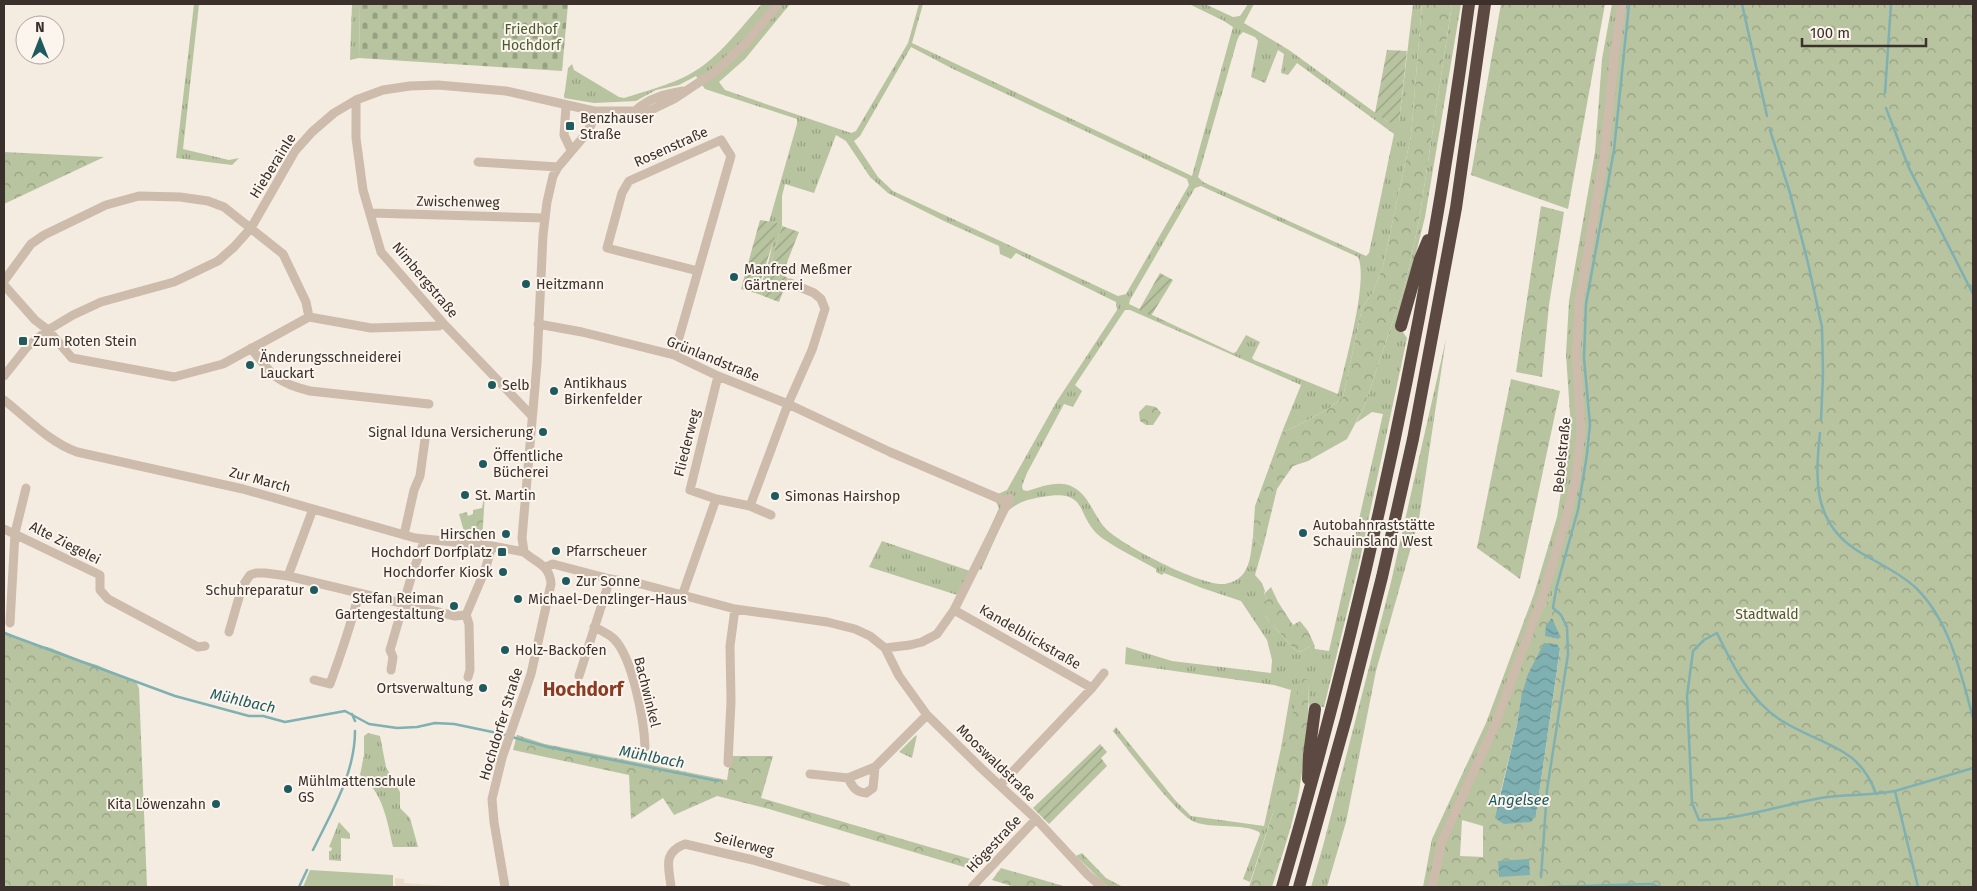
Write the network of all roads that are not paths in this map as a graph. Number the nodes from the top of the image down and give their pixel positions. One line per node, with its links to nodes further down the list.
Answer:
1 (778, 4): 7 (street, Hieberainle)
2 (1469, 4): 13 (highway)
3 (1485, 4): 80 (highway)
4 (1622, 4): 81 (street, Bebelstraße)
5 (356, 100): 6 (street, Hieberainle); 11 (street, Nimbergstraße); 14 (street, Hieberainle)
6 (566, 106): 7 (street, Hieberainle); 8 (street)
7 (594, 111): 8 (street)
8 (571, 150): 10 (street)
9 (478, 162): 10 (street)
10 (558, 167): 12 (street)
11 (371, 213): 12 (street, Zwischenweg); 20 (street, Nimbergstraße)
12 (544, 218): 21 (street)
13 (1436, 222): 22 (highway); 72 (highway)
14 (251, 228): 16 (street); 19 (street); 23 (street, Hieberainle)
15 (698, 271): 15 (street, Rosenstraße); 25 (street, Rosenstraße)
16 (4, 280)
17 (790, 283): 30 (street)
18 (4, 285): 23 (street)
19 (310, 317): 20 (street); 24 (street)
20 (443, 323): 31 (street, Nimbergstraße)
21 (538, 324): 25 (street, Grünlandstraße); 31 (street)
22 (1401, 326)
23 (48, 330): 24 (street); 26 (street, Hieberainle)
24 (251, 348): 29 (street)
25 (674, 355): 27 (street, Grünlandstraße)
26 (4, 376)
27 (718, 376): 30 (street, Grünlandstraße); 34 (street, Fliederweg)
28 (4, 400): 36 (street, Zur March)
29 (429, 404)
30 (788, 404): 35 (street); 51 (street, Grünlandstraße)
31 (532, 416): 43 (street)
32 (426, 432): 40 (street)
33 (26, 488): 39 (street)
34 (716, 499): 35 (street, Fliederweg); 48 (street)
35 (750, 506): 37 (street, Fliederweg)
36 (313, 509): 40 (street, Zur March); 45 (street)
37 (771, 515)
38 (4, 528): 39 (street, Alte Ziegelei)
39 (15, 533): 53 (street); 56 (street, Alte Ziegelei)
40 (404, 536): 41 (street, Zur March)
41 (426, 539): 42 (street, Zur March); 49 (street)
42 (492, 546): 43 (street, Zur March); 52 (street)
43 (524, 552): 44 (street)
44 (546, 567): 46 (street, Mooswaldstraße); 74 (street, Hochdorfer Straße)
45 (288, 576): 47 (street); 55 (street)
46 (610, 580): 48 (street, Mooswaldstraße); 54 (street)
47 (359, 594): 49 (street); 62 (street)
48 (682, 596): 50 (street, Mooswaldstraße)
49 (403, 604): 52 (street); 58 (street)
50 (735, 609): 57 (street, Mooswaldstraße); 67 (street)
51 (954, 610): 57 (street); 63 (street, Kandelblickstraße)
52 (466, 615): 61 (street)
53 (10, 622)
54 (594, 626): 60 (street); 66 (street, Bachwinkel)
55 (230, 632)
56 (205, 646)
57 (884, 648): 65 (street, Mooswaldstraße)
58 (391, 670)
59 (1104, 673): 63 (street)
60 (579, 676)
61 (468, 677)
62 (314, 680)
63 (1092, 688): 71 (street)
64 (1316, 709): 72 (highway)
65 (927, 714): 68 (street); 71 (street, Mooswaldstraße)
66 (645, 747)
67 (728, 763)
68 (874, 767): 70 (street); 70 (street)
69 (810, 774): 70 (street)
70 (848, 778)
71 (1000, 785): 73 (street, Mooswaldstraße)
72 (1308, 799): 79 (highway)
73 (1036, 819): 77 (street, Högestraße); 78 (street, Mooswaldstraße)
74 (506, 887)
75 (671, 887): 76 (street, Seilerweg)
76 (846, 887)
77 (972, 887)
78 (1102, 887)
79 (1282, 887)
80 (1299, 887)
81 (1432, 887)

